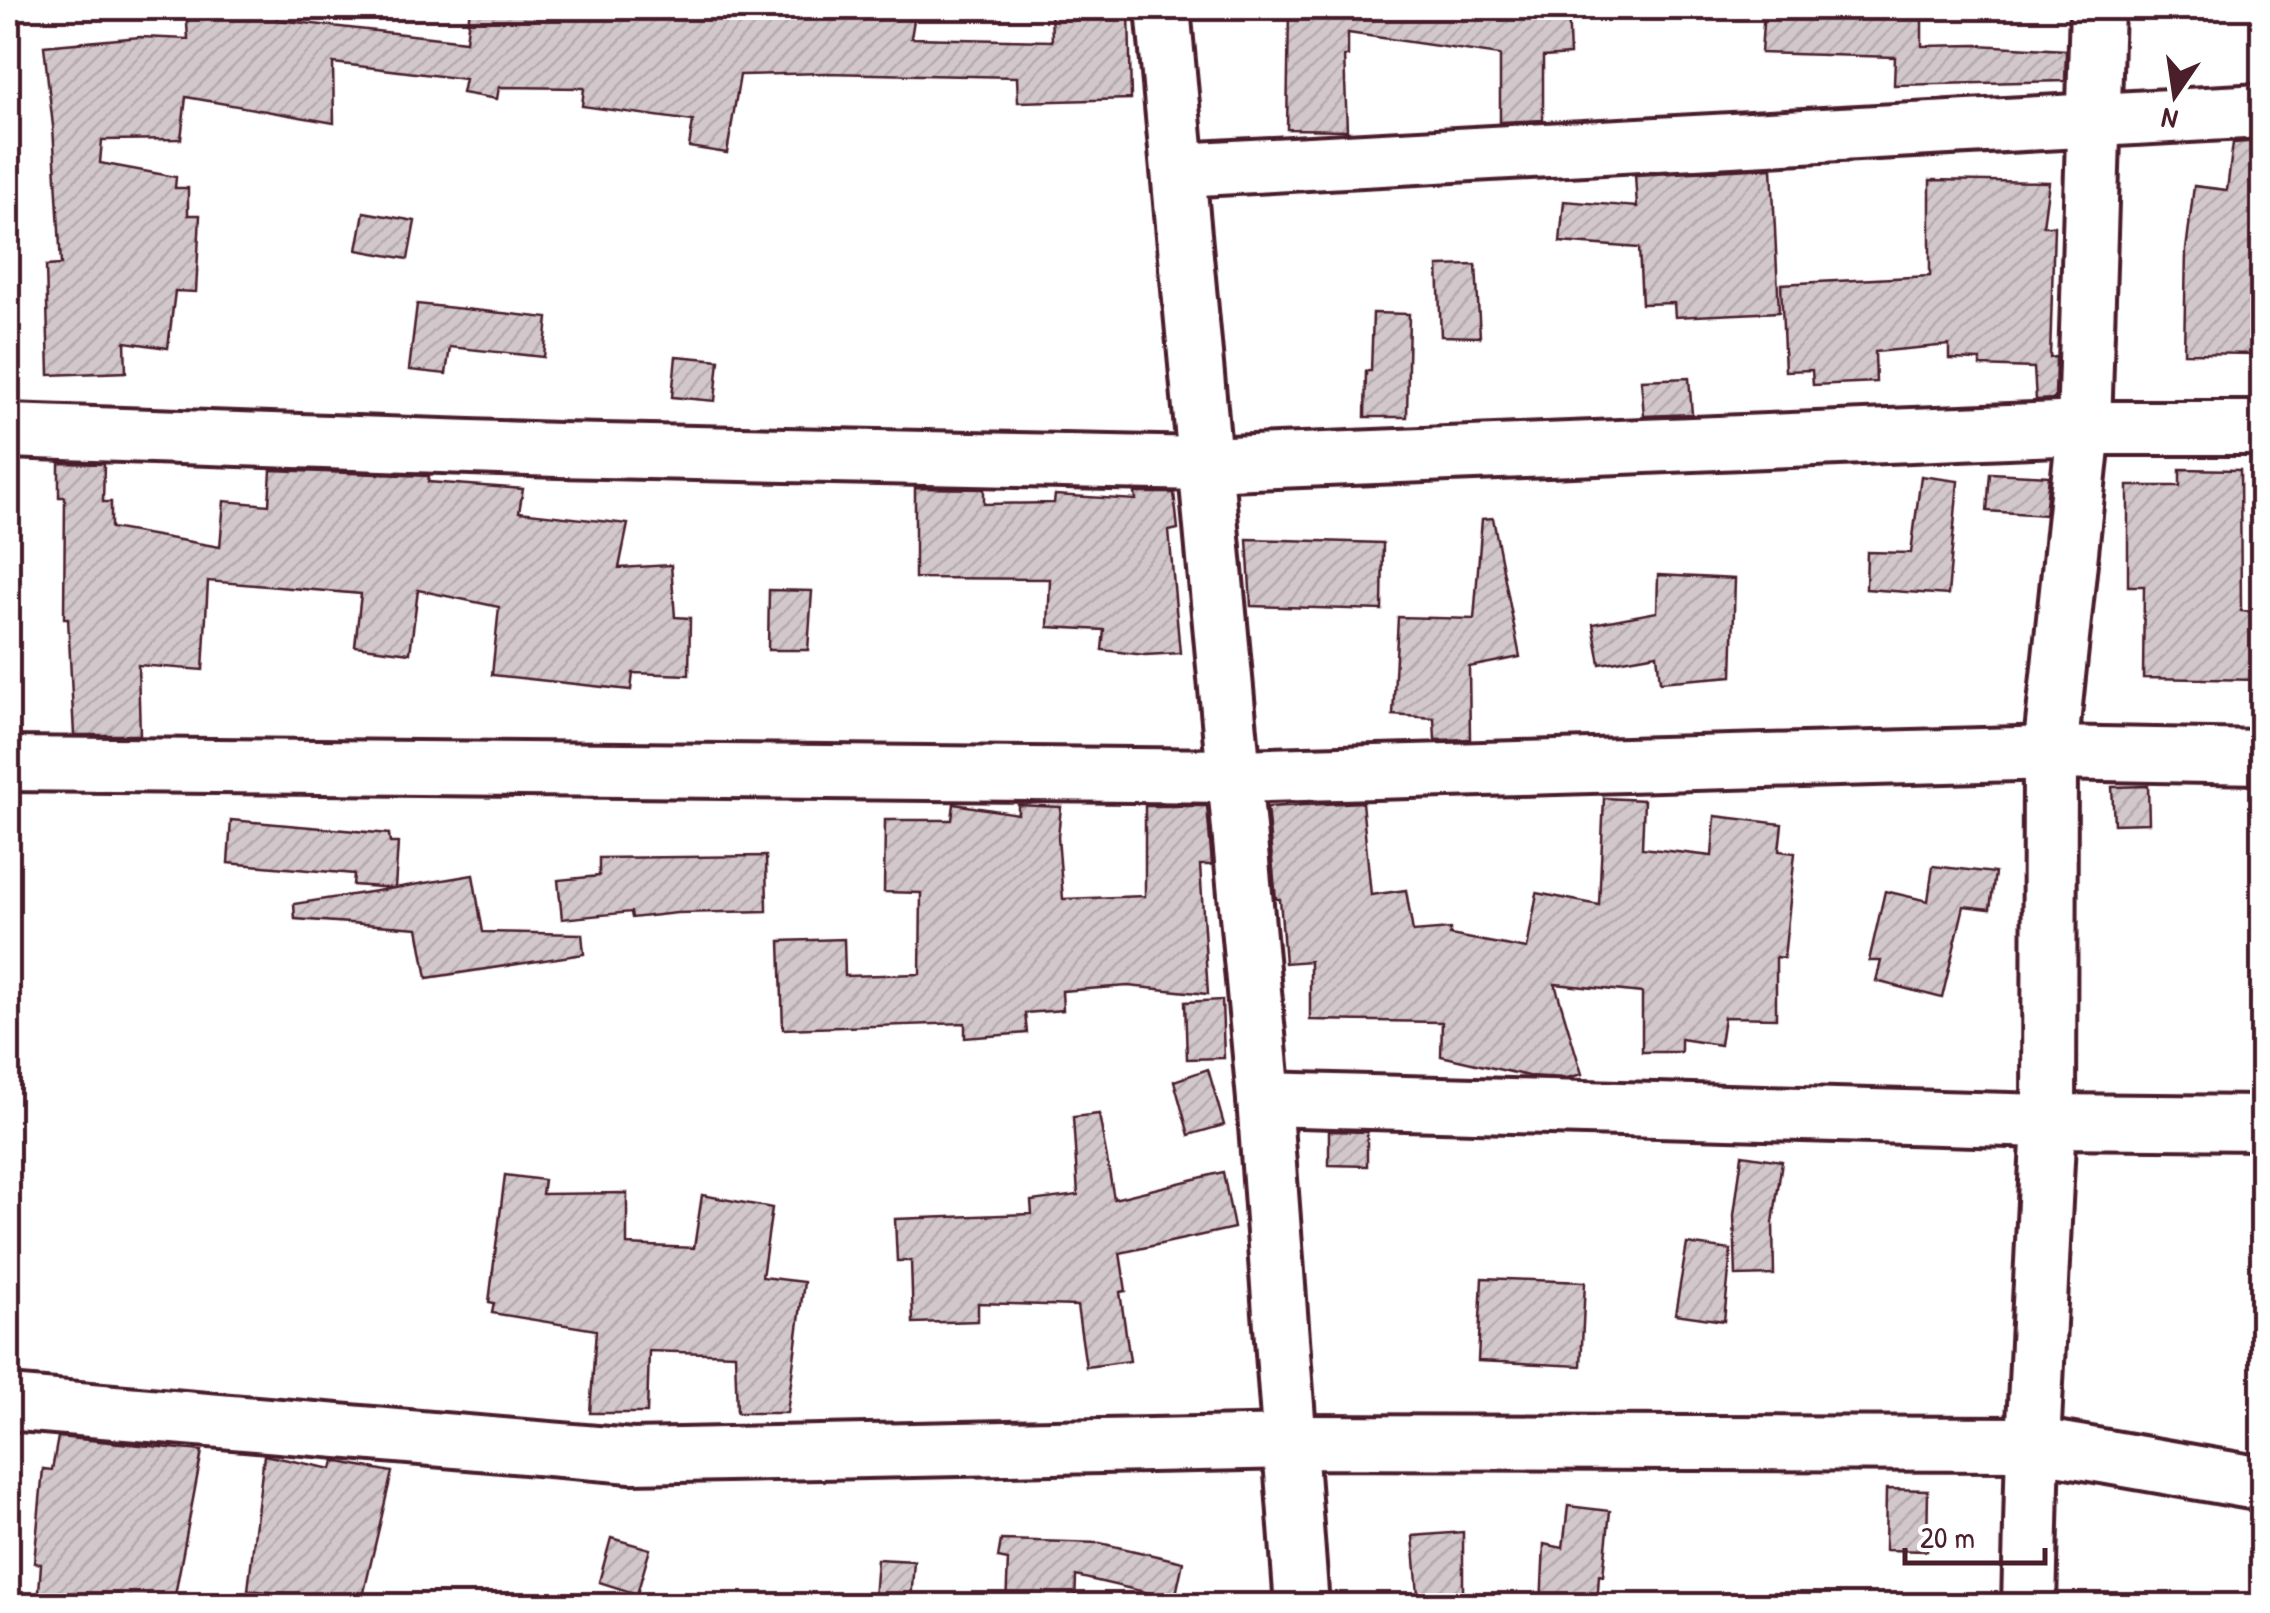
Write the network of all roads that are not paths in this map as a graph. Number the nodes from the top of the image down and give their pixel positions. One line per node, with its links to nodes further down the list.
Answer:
1 (1163, 8): 5 (street)
2 (2097, 8): 4 (street)
3 (2262, 111): 4 (street)
4 (2095, 119): 5 (street); 6 (street)
5 (1180, 170): 9 (street)
6 (2084, 428): 7 (street); 9 (street); 10 (street)
7 (2262, 428)
8 (8, 432): 9 (street)
9 (1204, 464): 13 (street)
10 (2050, 752): 11 (street); 13 (street); 15 (street)
11 (2262, 757)
12 (8, 764): 13 (street)
13 (1235, 776): 14 (street)
14 (1264, 1100): 15 (street); 18 (street)
15 (2049, 1120): 16 (street); 19 (street)
16 (2262, 1123)
17 (8, 1403): 18 (street)
18 (1292, 1442): 19 (street); 21 (street)
19 (2033, 1444): 20 (street); 22 (street)
20 (2262, 1484)
21 (1302, 1606)
22 (2029, 1606)

